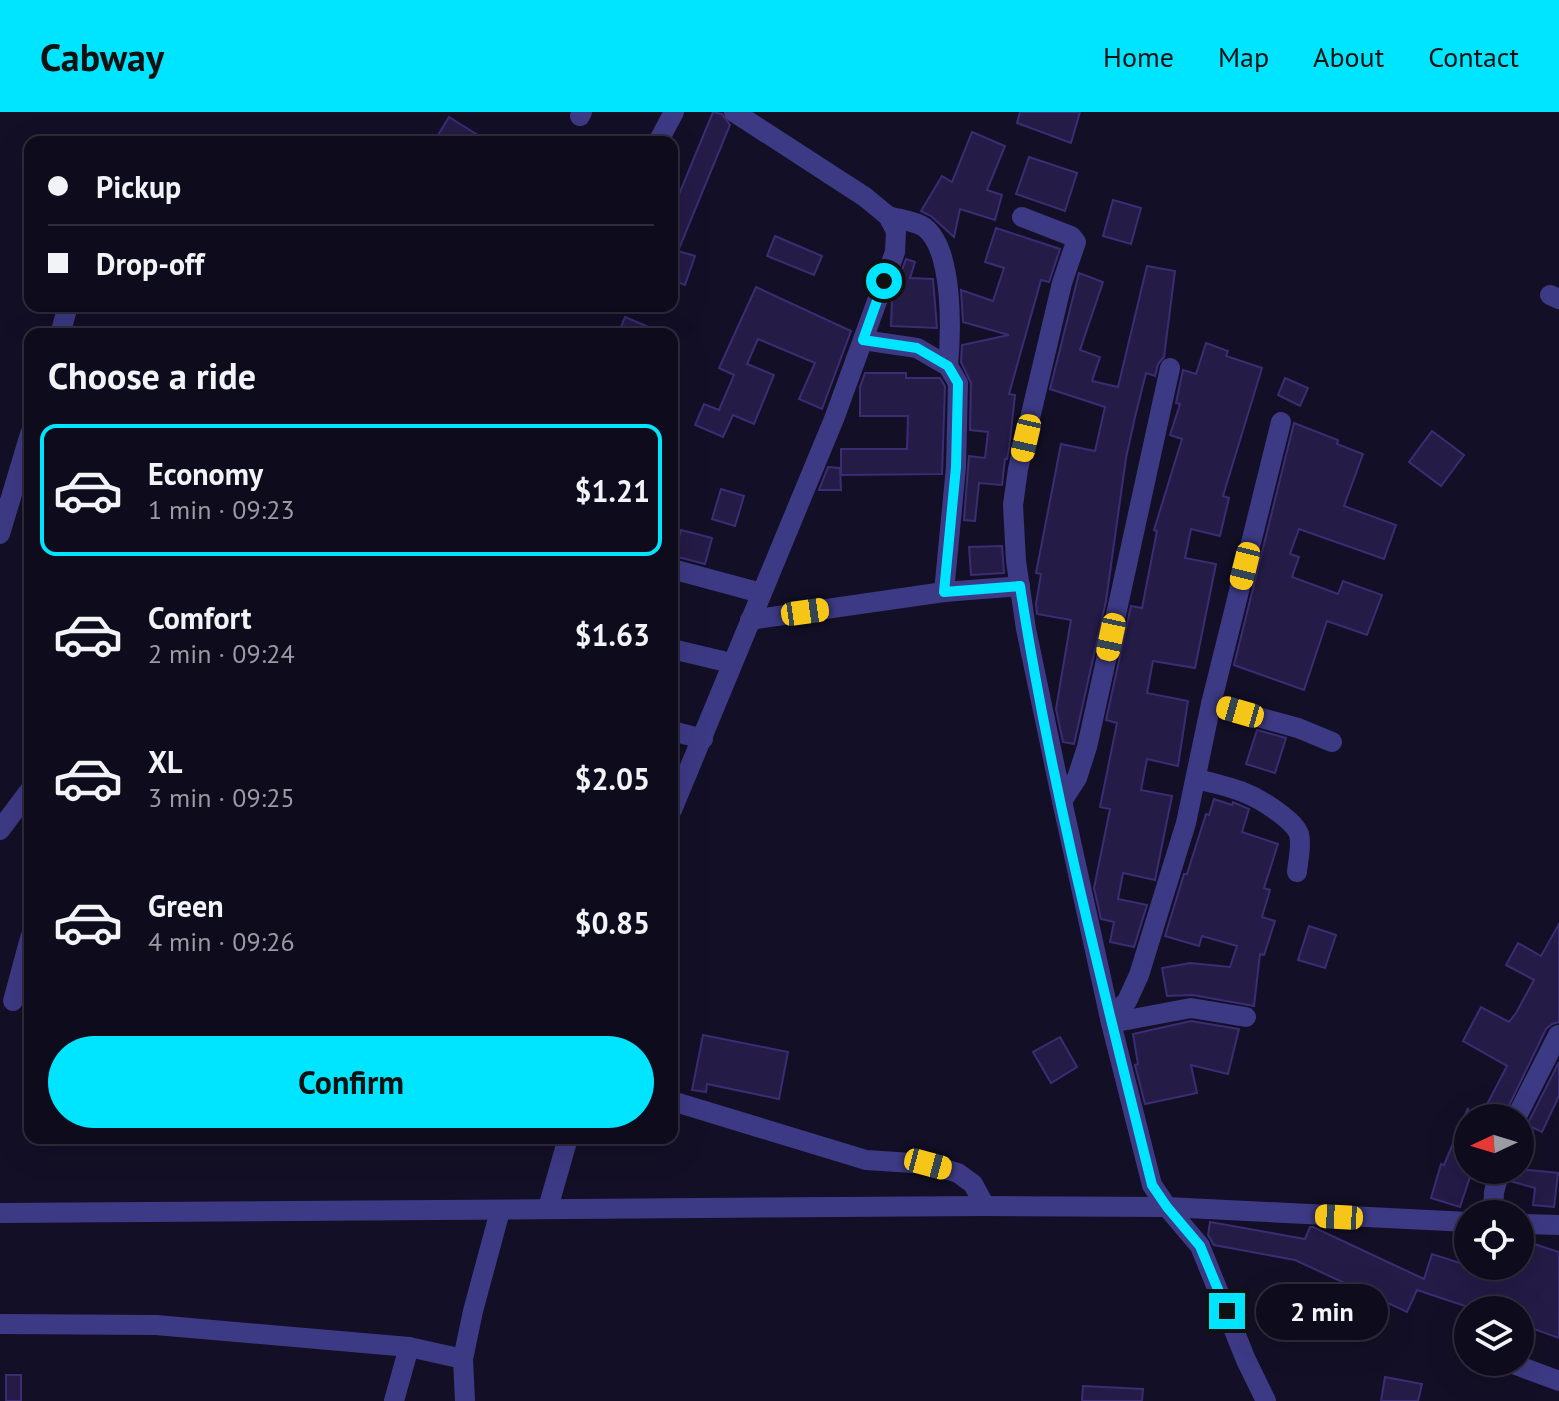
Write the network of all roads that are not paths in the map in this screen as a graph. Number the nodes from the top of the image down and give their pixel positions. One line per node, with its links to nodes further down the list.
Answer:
1 (674, 112): 3 (street)
2 (734, 112): 4 (street)
3 (661, 136)
4 (888, 216): 6 (street); 7 (street)
5 (1022, 217): 13 (street)
6 (863, 340): 7 (street); 15 (street)
7 (948, 366): 14 (street)
8 (1170, 368): 26 (street)
9 (1281, 422): 19 (street)
10 (24, 454): 11 (street)
11 (0, 534)
12 (678, 571): 15 (street)
13 (1020, 586): 14 (street); 26 (street)
14 (944, 592): 16 (street)
15 (761, 593): 16 (street)
16 (750, 620): 18 (street)
17 (678, 650): 18 (street)
18 (731, 663): 21 (street)
19 (1211, 704): 22 (street); 23 (street)
20 (678, 733): 21 (street)
21 (703, 739): 24 (street)
22 (1332, 742)
23 (1196, 779): 28 (street); 32 (street)
24 (678, 796)
25 (24, 798): 27 (street)
26 (1062, 801): 32 (street)
27 (0, 830)
28 (1297, 872)
29 (24, 962): 30 (street)
30 (14, 1002)
31 (1246, 1017): 32 (street)
32 (1110, 1020): 38 (street)
33 (1558, 1035): 35 (street)
34 (678, 1103): 37 (street)
35 (1523, 1104)
36 (566, 1144): 39 (street)
37 (985, 1206): 38 (street); 39 (street)
38 (1167, 1207): 42 (street); 52 (street)
39 (548, 1208): 40 (street)
40 (500, 1211): 41 (street); 47 (street)
41 (0, 1213)
42 (1454, 1221)
43 (1534, 1224): 44 (street)
44 (1559, 1225)
45 (0, 1324): 46 (street)
46 (409, 1347): 47 (street); 50 (street)
47 (463, 1359): 51 (street)
48 (1534, 1372): 49 (street)
49 (1559, 1381)
50 (394, 1401)
51 (465, 1401)
52 (1266, 1401)

